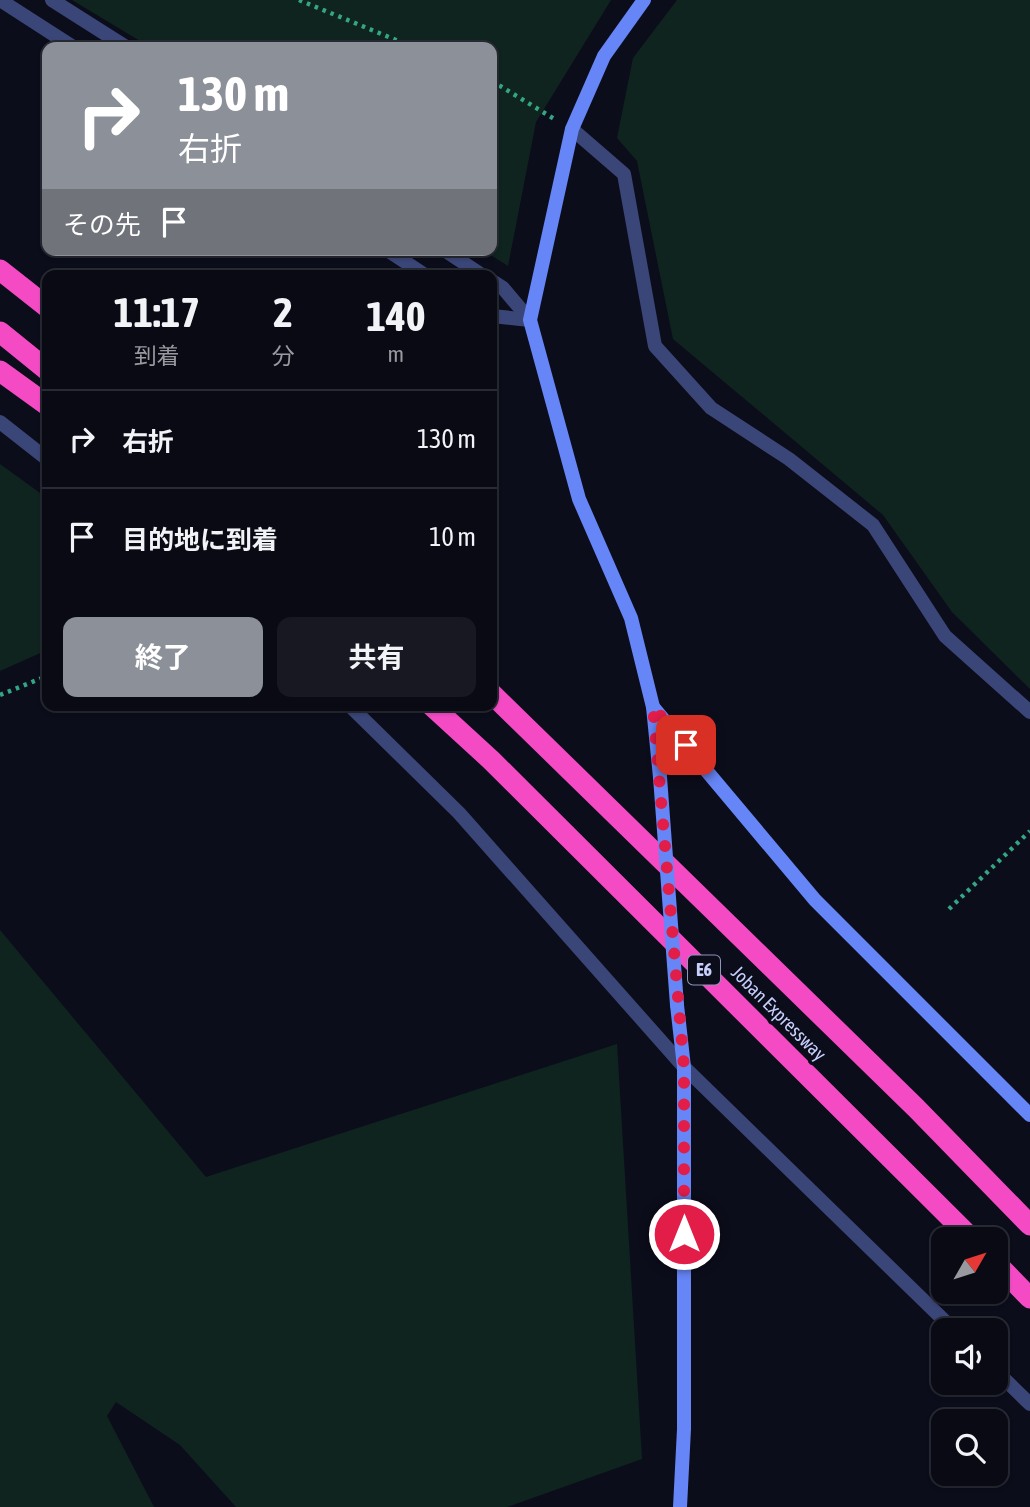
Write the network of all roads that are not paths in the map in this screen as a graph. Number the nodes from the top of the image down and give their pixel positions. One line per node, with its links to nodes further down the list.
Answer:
1 (0, 0): 4 (street)
2 (52, 0): 5 (street)
3 (644, 0): 6 (street)
4 (65, 42)
5 (118, 42)
6 (572, 130): 15 (street); 26 (street)
7 (396, 256): 10 (street)
8 (453, 256): 11 (street)
9 (0, 270): 13 (highway)
10 (417, 270)
11 (474, 270)
12 (497, 284): 15 (street)
13 (42, 303)
14 (497, 317): 15 (street)
15 (530, 320): 23 (street)
16 (0, 332): 17 (highway)
17 (42, 366)
18 (0, 371): 19 (highway)
19 (42, 401)
20 (0, 422): 21 (street)
21 (42, 455)
22 (497, 699): 29 (highway, Joban Expressway / E6)
23 (653, 707): 27 (street, bridge); 28 (street)
24 (355, 711): 27 (street)
25 (437, 711): 30 (highway, Joban Expressway / E6)
26 (1030, 712)
27 (684, 1067): 33 (street); 36 (street)
28 (1030, 1115)
29 (1030, 1225)
30 (960, 1227)
31 (1008, 1275): 32 (highway)
32 (1030, 1298)
33 (942, 1318)
34 (1008, 1383): 35 (street)
35 (1030, 1404)
36 (680, 1507)

